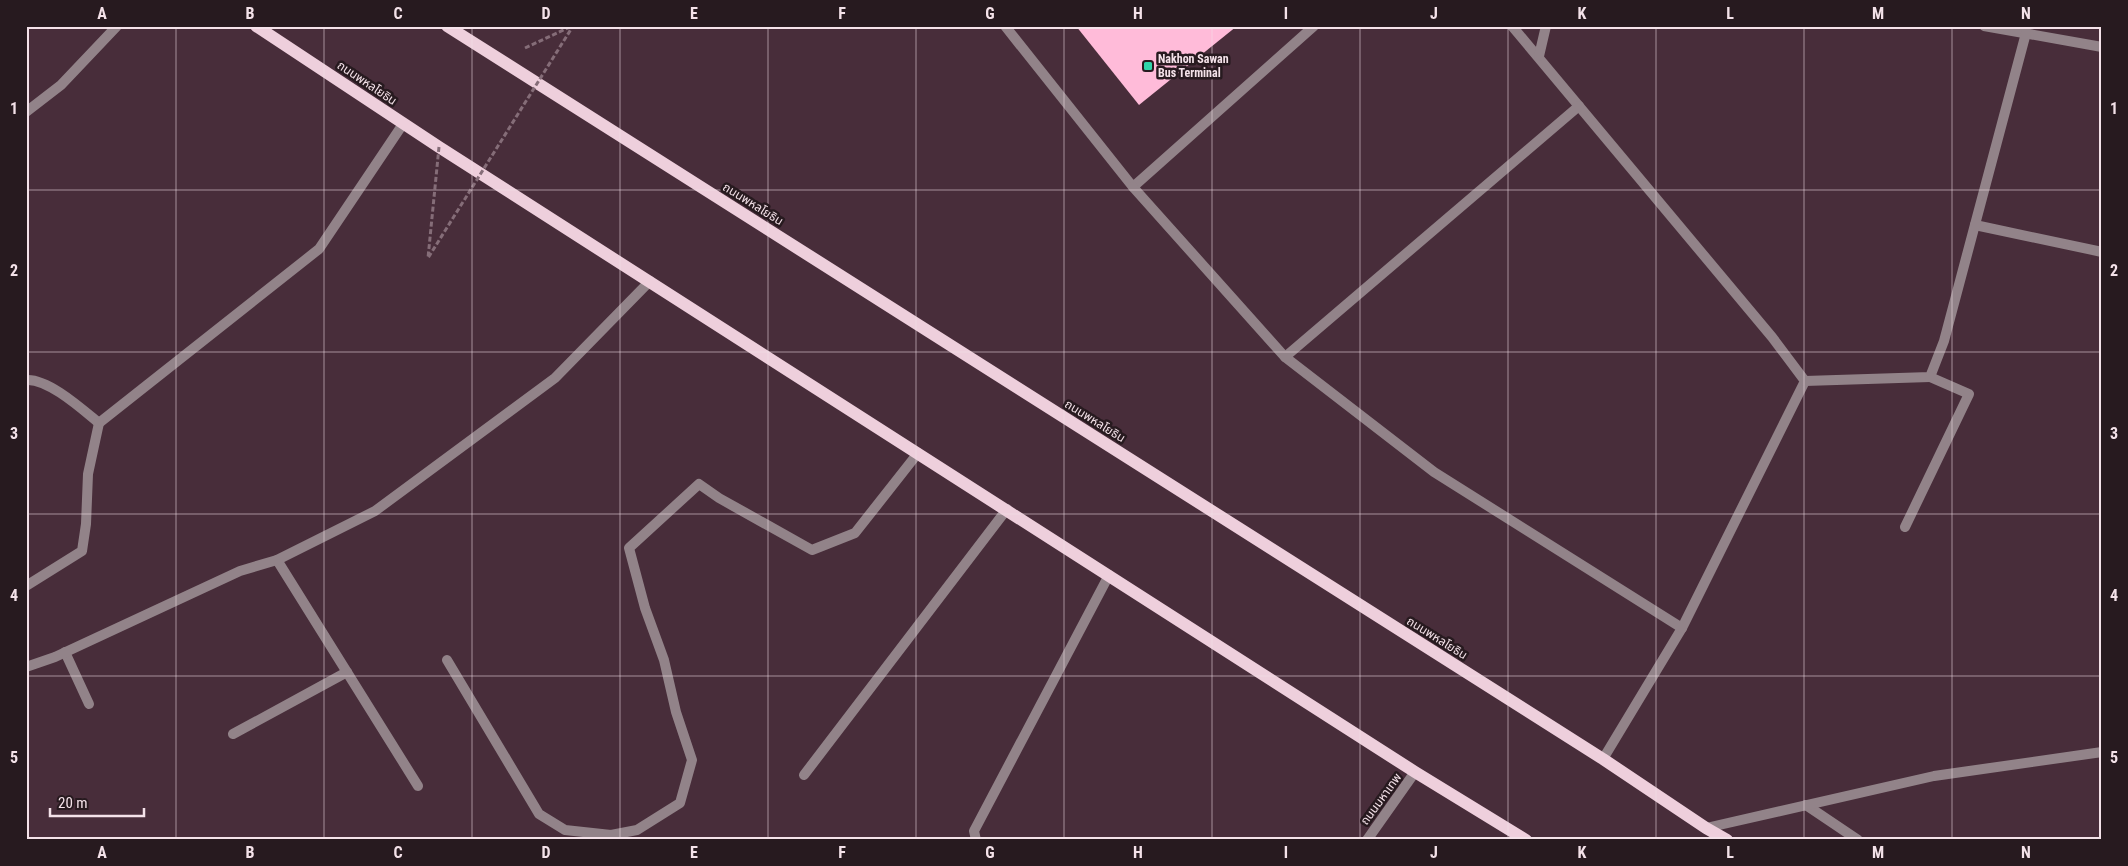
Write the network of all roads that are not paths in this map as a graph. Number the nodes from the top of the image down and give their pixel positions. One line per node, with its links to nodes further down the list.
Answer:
1 (117, 26): 13 (street)
2 (256, 26): 14 (main road, ถนนพหลโยธิน)
3 (448, 26): 38 (main road, ถนนพหลโยธิน)
4 (1005, 26): 15 (street)
5 (1314, 26): 15 (street)
6 (1512, 26): 11 (street)
7 (1546, 26): 11 (street)
8 (1984, 26): 9 (street)
9 (2026, 33): 10 (street); 16 (street)
10 (2102, 47)
11 (1539, 56): 12 (street)
12 (1579, 106): 19 (street); 22 (street)
13 (26, 112)
14 (403, 124): 18 (main road, ถนนพหลโยธิน); 23 (street)
15 (1133, 187): 19 (street)
16 (1975, 224): 17 (street); 20 (street)
17 (2102, 252)
18 (650, 281): 24 (main road, ถนนพหลโยธิน); 27 (street)
19 (1284, 357): 30 (street)
20 (1930, 377): 22 (street); 26 (street)
21 (26, 380): 23 (street)
22 (1805, 381): 30 (street)
23 (99, 423): 29 (street)
24 (918, 453): 25 (main road, ถนนพหลโยธิน); 32 (street)
25 (1007, 509): 28 (main road, ถนนพหลโยธิน); 40 (street)
26 (1905, 527)
27 (277, 560): 31 (street); 34 (street)
28 (1109, 575): 39 (main road, ถนนพหลโยธิน); 44 (street)
29 (26, 586)
30 (1682, 628): 38 (street)
31 (65, 652): 33 (street); 35 (street)
32 (447, 660)
33 (26, 667)
34 (347, 672): 36 (street); 41 (street)
35 (89, 704)
36 (233, 734)
37 (2102, 752): 42 (street)
38 (1603, 759): 43 (main road, ถนนพหลโยธิน)
39 (1416, 772): 45 (street, ถนนมหาเทพ); 46 (main road, ถนนพหลโยธิน)
40 (804, 775)
41 (418, 786)
42 (1806, 805): 43 (street); 48 (street)
43 (1706, 828): 47 (main road, ถนนพหลโยธิน)
44 (976, 840)
45 (1367, 840)
46 (1526, 840)
47 (1727, 840)
48 (1858, 840)

